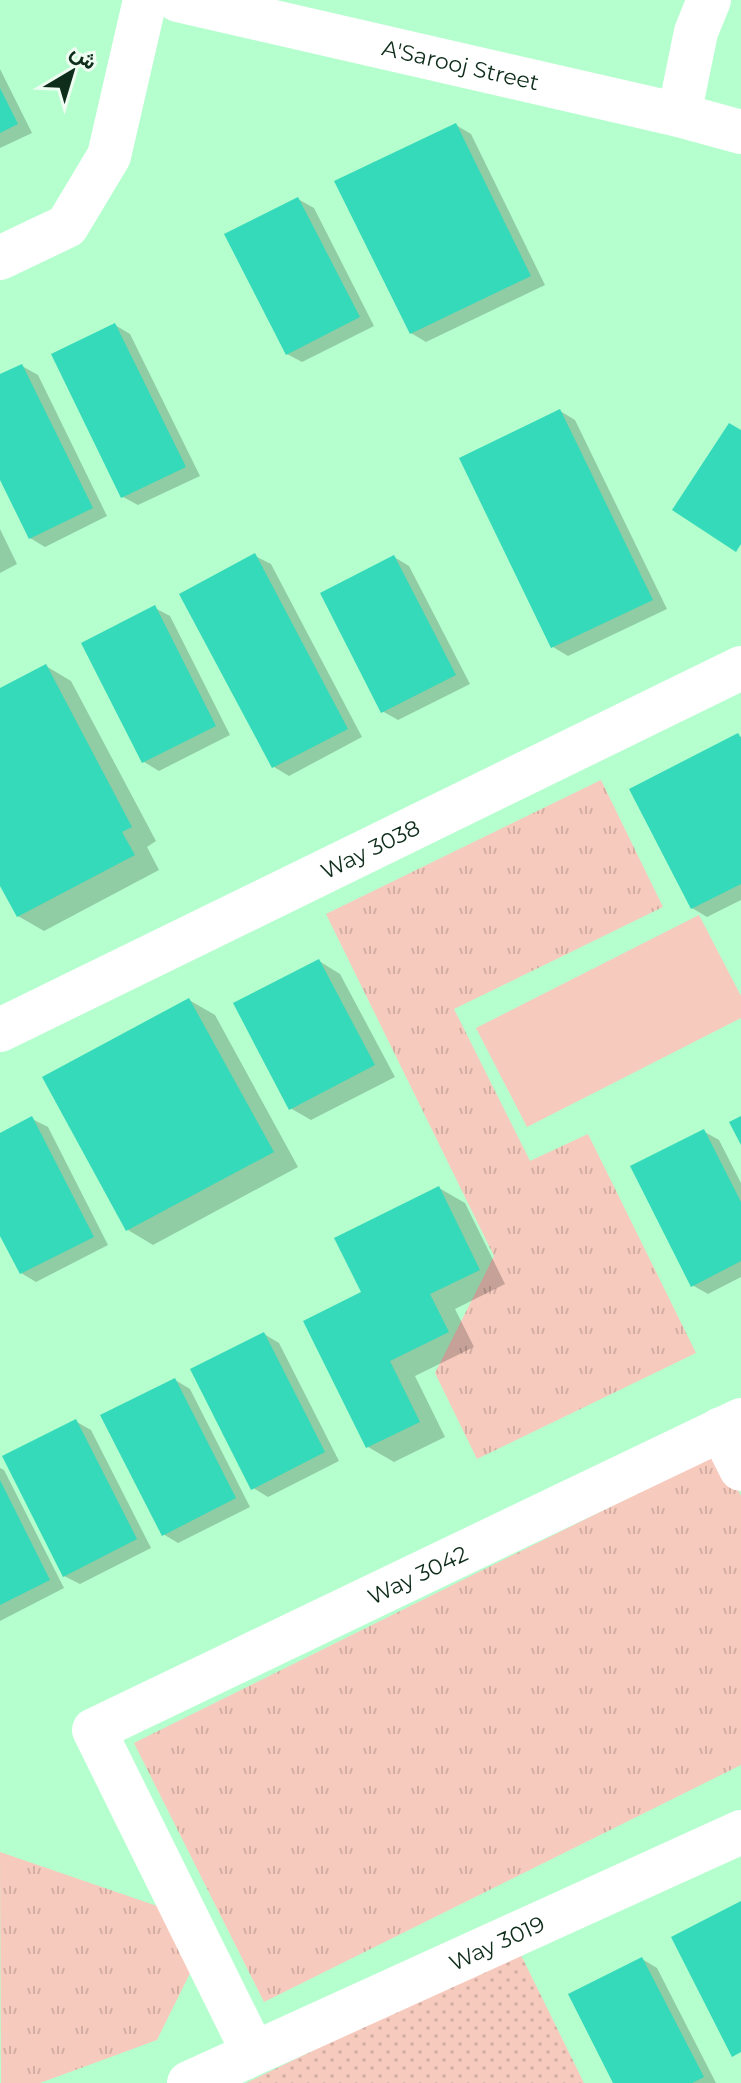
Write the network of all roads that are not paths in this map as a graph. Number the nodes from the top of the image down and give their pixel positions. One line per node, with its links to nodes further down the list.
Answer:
1 (145, 0): 6 (street)
2 (178, 0): 4 (street, A'Sarooj Street)
3 (709, 0): 4 (street)
4 (679, 115): 5 (street, A'Sarooj Street)
5 (741, 132)
6 (0, 258)
7 (741, 668): 8 (street, Way 3038)
8 (0, 1030)
9 (731, 1425): 10 (street); 12 (street, Way 3042)
10 (741, 1469)
11 (741, 1832): 12 (street, Way 3019)
12 (253, 2052): 13 (street, Way 3019)
13 (189, 2083)

